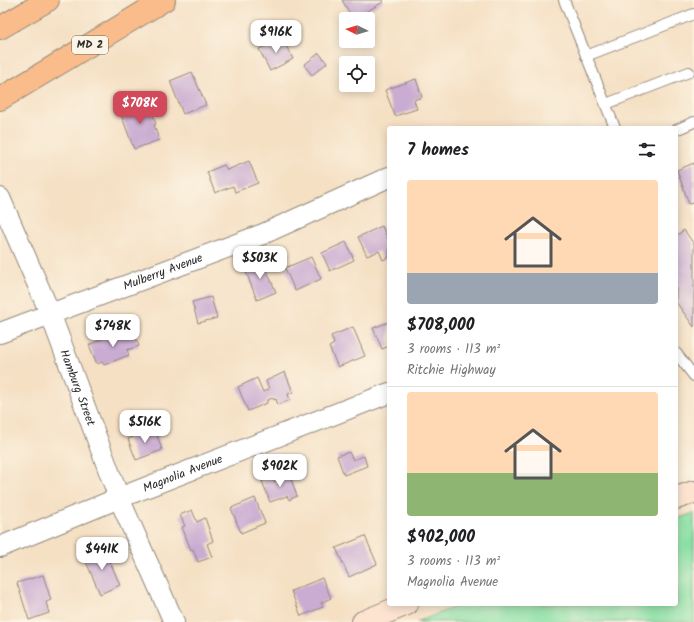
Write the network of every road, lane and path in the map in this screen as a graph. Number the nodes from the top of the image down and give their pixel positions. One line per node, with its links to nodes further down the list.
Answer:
1 (48, 0): 5 (highway)
2 (164, 0): 8 (highway, MD 2)
3 (564, 0): 6 (lane)
4 (694, 14): 6 (lane)
5 (0, 28)
6 (586, 56): 9 (lane)
7 (689, 72): 9 (lane)
8 (5, 92)
9 (606, 104): 11 (lane)
10 (694, 122): 12 (lane)
11 (614, 126)
12 (678, 129)
13 (387, 178): 15 (street, Mulberry Avenue)
14 (0, 198): 15 (street, Hamburg Street)
15 (50, 313): 16 (street, Mulberry Avenue); 22 (street, Hamburg Street)
16 (0, 332)
17 (678, 356): 18 (lane)
18 (694, 376)
19 (387, 394): 22 (street, Magnolia Avenue)
20 (694, 492): 21 (street)
21 (678, 497)
22 (119, 498): 23 (street, Magnolia Avenue); 25 (street, Hamburg Street)
23 (0, 547)
24 (402, 606): 26 (street)
25 (174, 622)
26 (363, 622)

